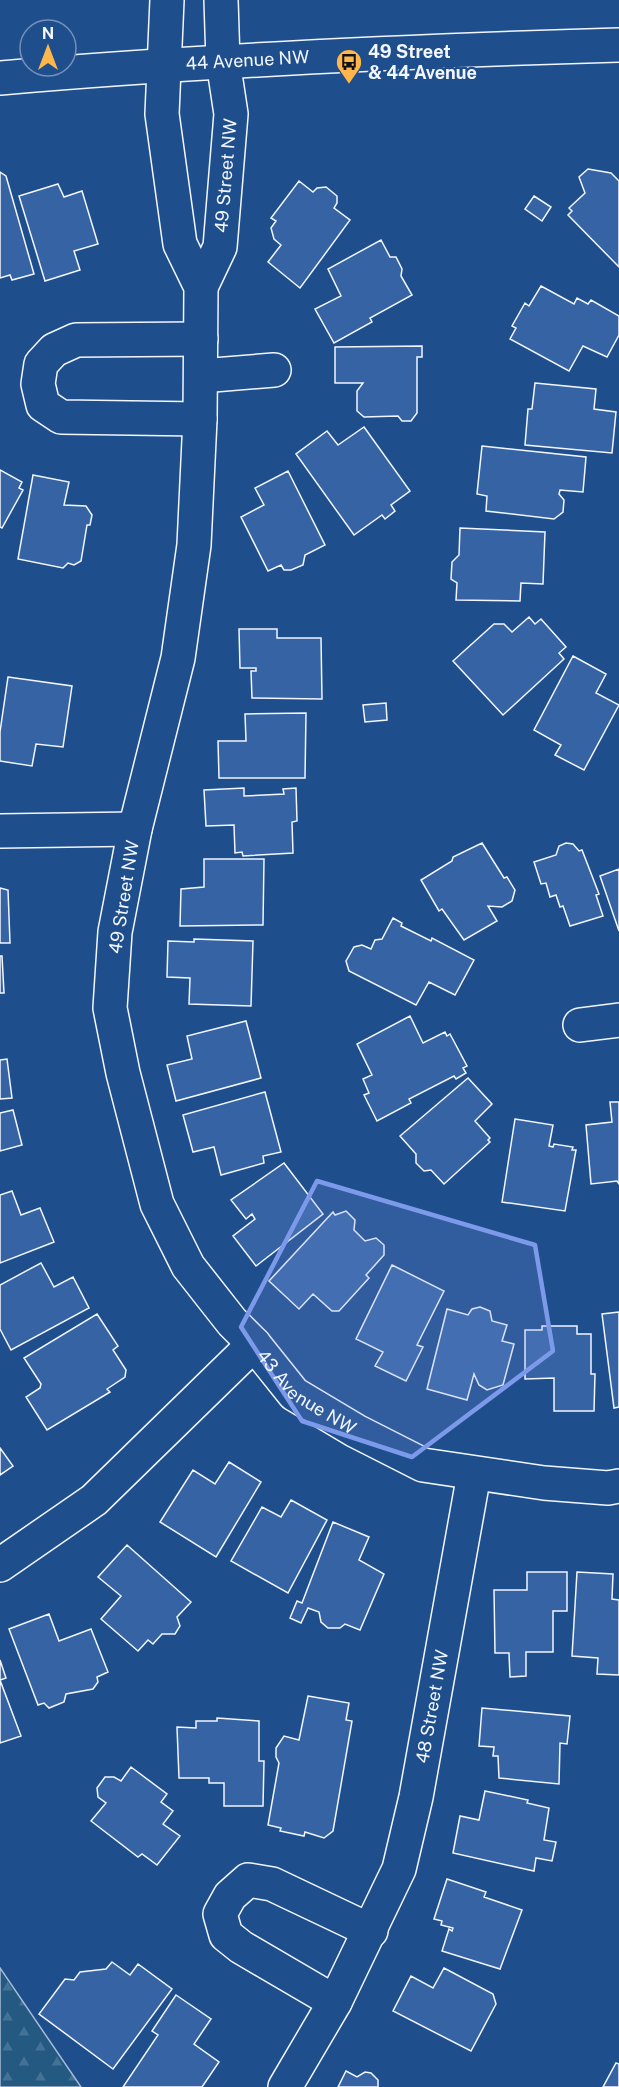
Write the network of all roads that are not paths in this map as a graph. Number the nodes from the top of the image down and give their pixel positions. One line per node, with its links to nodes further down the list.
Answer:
1 (166, 0): 8 (street, 49 Street NW)
2 (221, 0): 7 (street, 49 Street NW)
3 (619, 45): 7 (street, 44 Avenue NW)
4 (0, 58): 5 (street)
5 (18, 59)
6 (78, 60): 8 (street, 44 Avenue NW)
7 (223, 61): 8 (street, 44 Avenue NW); 10 (street, 49 Street NW)
8 (164, 64): 9 (street, 44 Avenue NW); 10 (street, 49 Street NW)
9 (0, 78)
10 (201, 287): 11 (street, 49 Street NW)
11 (201, 339): 13 (street, 49 Street NW); 14 (street)
12 (274, 370): 13 (street)
13 (201, 376): 14 (street, 49 Street NW)
14 (200, 419): 15 (street, 49 Street NW)
15 (135, 829): 16 (street); 19 (street, 49 Street NW)
16 (0, 831)
17 (619, 1020): 18 (street)
18 (580, 1025)
19 (254, 1344): 20 (street, 43 Avenue NW); 22 (street, 43 Avenue NW)
20 (474, 1474): 21 (street, 43 Avenue NW); 23 (street, 48 Street NW)
21 (619, 1486)
22 (0, 1565)
23 (371, 1931): 24 (street, 48 Street NW); 24 (street)
24 (335, 2002): 25 (street, 48 Street NW)
25 (285, 2087)

